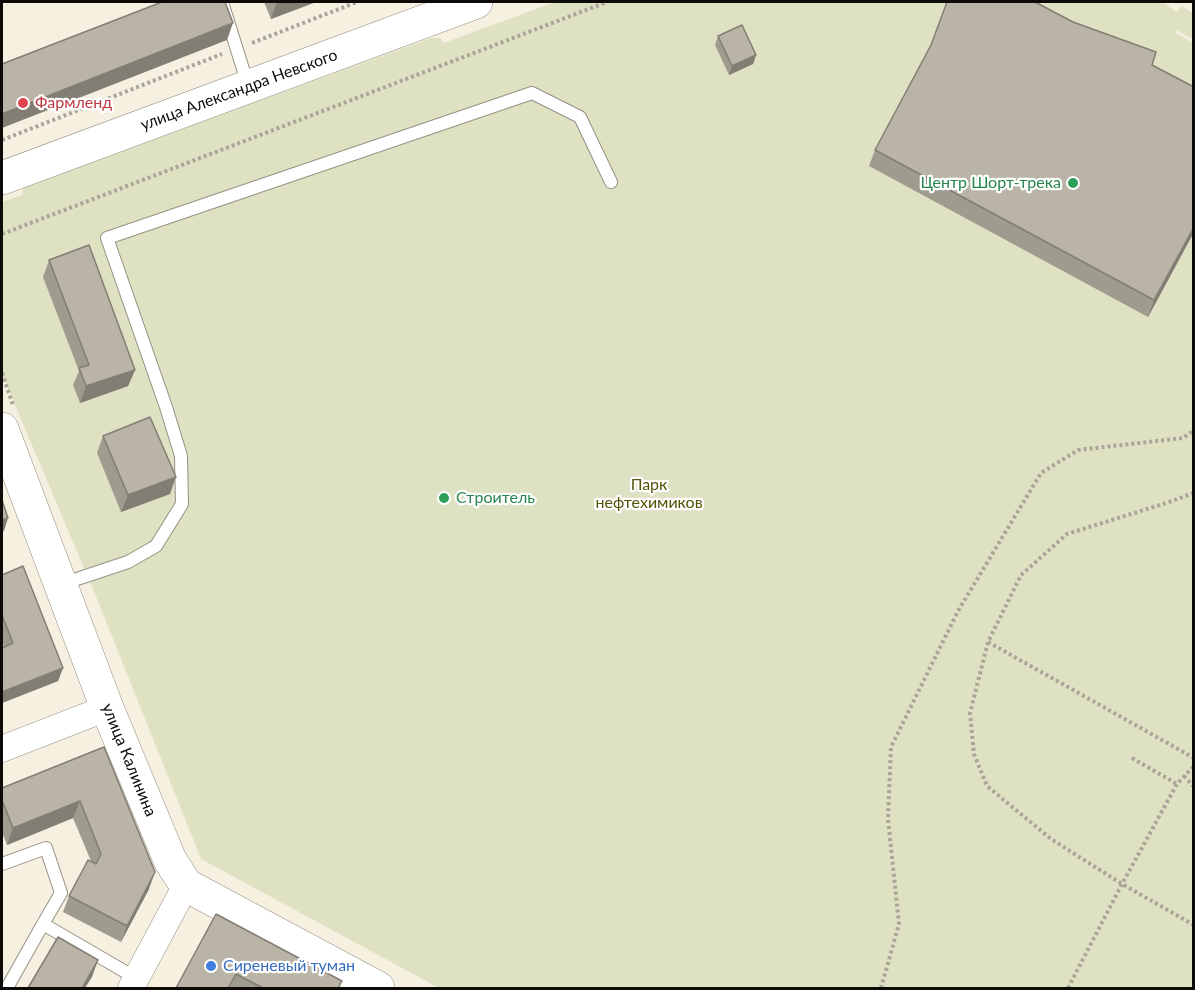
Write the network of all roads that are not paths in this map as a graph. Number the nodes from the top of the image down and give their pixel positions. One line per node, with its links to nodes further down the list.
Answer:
1 (222, 2): 3 (lane)
2 (476, 2): 3 (street, улица Александра Невского)
3 (248, 86): 4 (street, улица Александра Невского)
4 (2, 178)
5 (611, 182): 7 (lane)
6 (8, 417): 7 (street, улица Калинина)
7 (60, 585): 8 (street, улица Калинина)
8 (107, 708): 9 (street); 11 (street, улица Калинина)
9 (2, 749)
10 (2, 864): 12 (lane)
11 (186, 885): 13 (street); 15 (street, улица Калинина)
12 (43, 924): 13 (lane); 14 (lane)
13 (134, 983)
14 (7, 988)
15 (375, 988)

